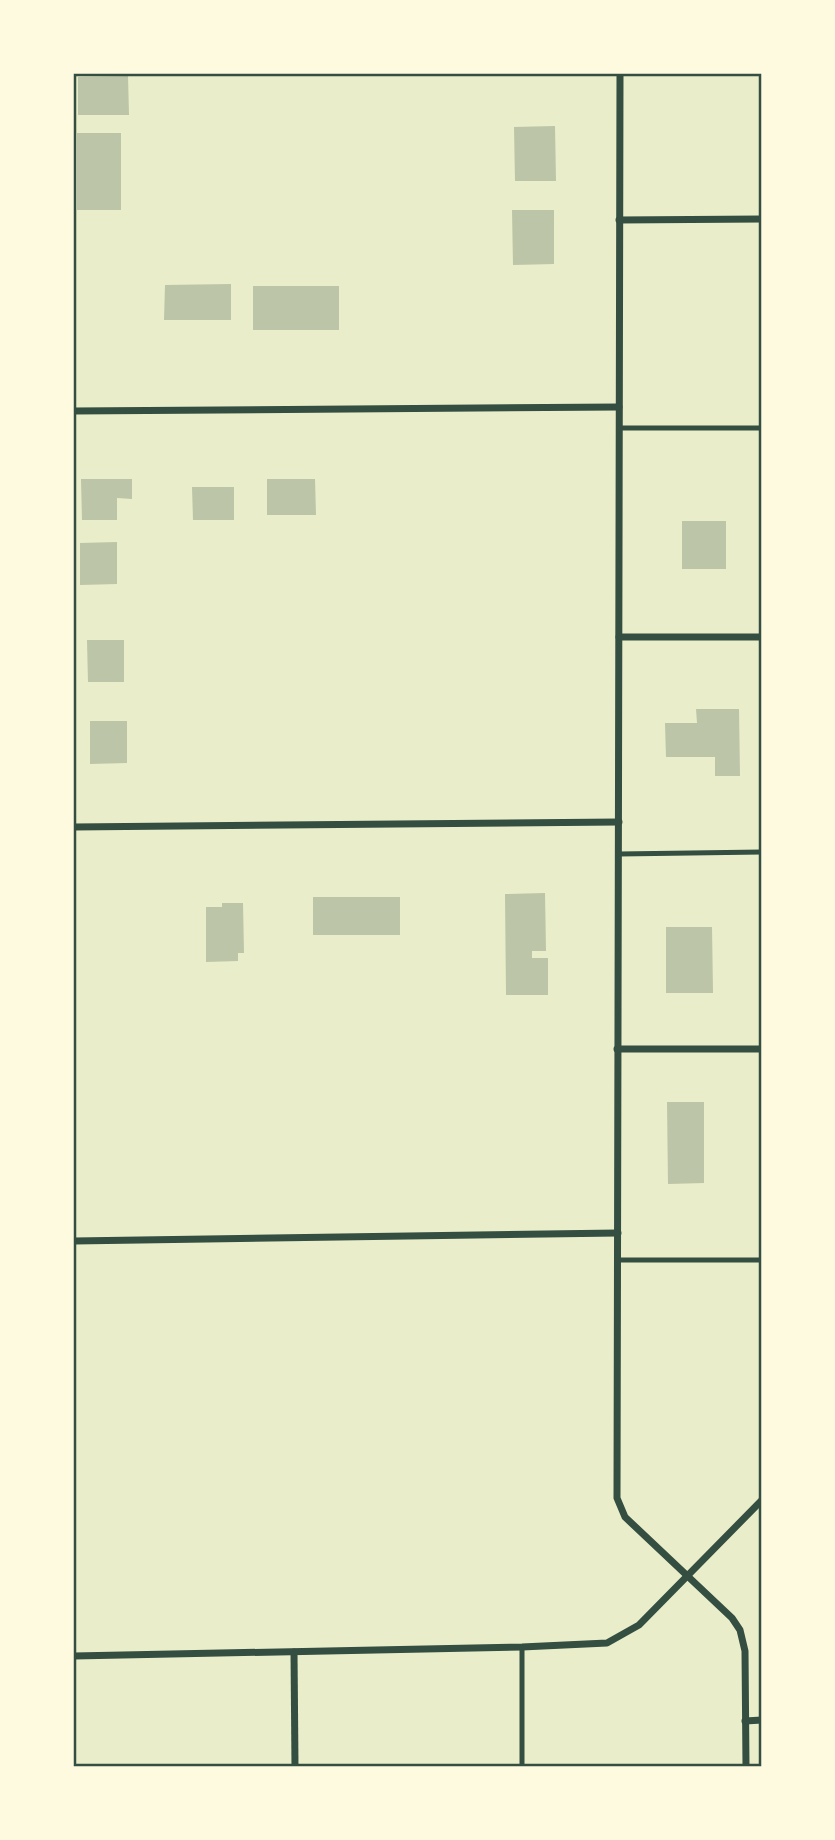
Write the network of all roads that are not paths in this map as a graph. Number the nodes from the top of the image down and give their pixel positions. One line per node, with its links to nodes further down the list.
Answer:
1 (620, 74): 3 (street)
2 (761, 219): 3 (street)
3 (620, 220): 4 (street)
4 (619, 407): 5 (street); 6 (street)
5 (74, 411)
6 (619, 428): 7 (lane); 9 (street)
7 (761, 428)
8 (761, 636): 9 (street)
9 (620, 637): 10 (street)
10 (619, 822): 11 (street); 13 (street)
11 (74, 827)
12 (761, 852): 13 (lane)
13 (619, 854): 14 (street)
14 (617, 1049): 15 (street); 16 (street)
15 (761, 1049)
16 (618, 1233): 17 (street); 19 (street)
17 (74, 1241)
18 (761, 1259): 19 (lane)
19 (618, 1260): 21 (street)
20 (761, 1500): 21 (street)
21 (686, 1577): 22 (street); 26 (street)
22 (522, 1647): 23 (street); 28 (lane)
23 (294, 1652): 24 (street); 27 (street)
24 (74, 1656)
25 (761, 1720): 26 (street)
26 (746, 1721): 29 (street)
27 (295, 1766)
28 (522, 1766)
29 (746, 1766)

